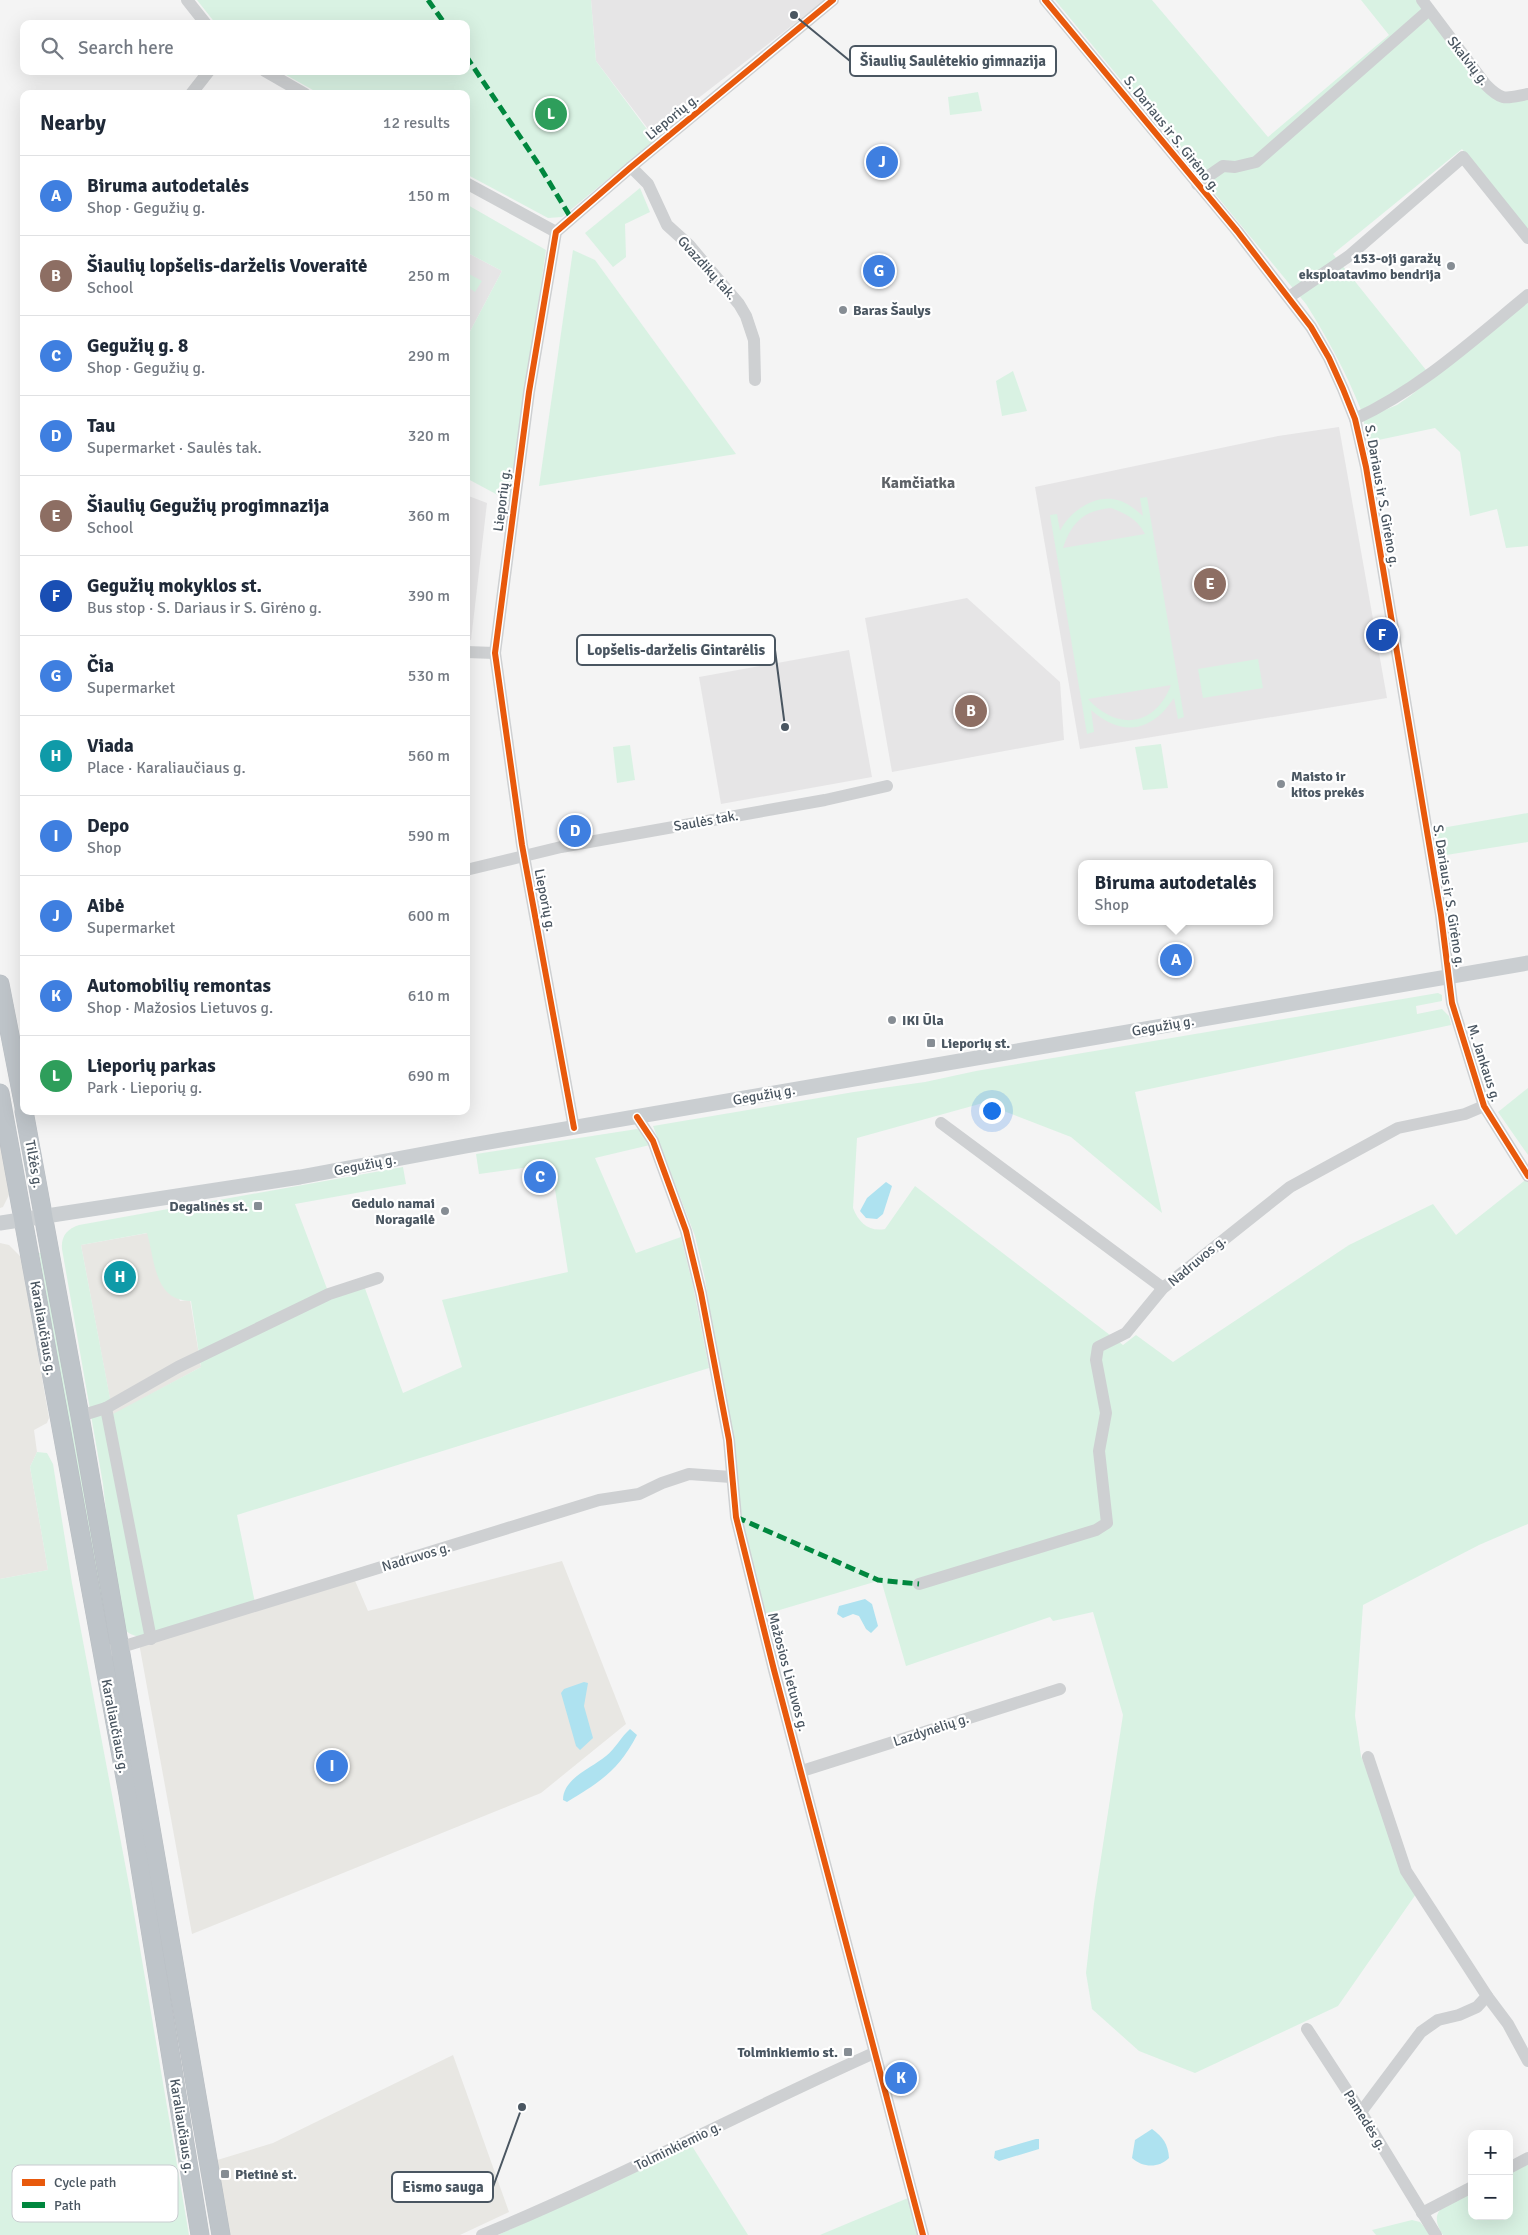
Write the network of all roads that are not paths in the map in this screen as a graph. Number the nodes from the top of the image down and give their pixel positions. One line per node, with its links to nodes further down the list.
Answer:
1 (187, 0): 5 (street)
2 (833, 0): 11 (street, Lieporių g.)
3 (1045, 0): 12 (street, S. Dariaus ir S. Girėno g.)
4 (1426, 5): 10 (street, Skalvių g.); 12 (street)
5 (203, 20)
6 (205, 75): 8 (street)
7 (272, 75): 9 (street)
8 (194, 90)
9 (298, 90)
10 (1528, 94)
11 (631, 167): 14 (street, Lieporių g.); 18 (street, Gvazdikų tak.)
12 (1196, 184): 17 (street, S. Dariaus ir S. Girėno g.)
13 (470, 185): 14 (street)
14 (556, 232): 21 (street, Lieporių g.)
15 (1528, 238): 17 (street)
16 (1528, 294): 19 (street)
17 (1289, 297): 19 (street, S. Dariaus ir S. Girėno g.)
18 (754, 380)
19 (1355, 418): 26 (street, S. Dariaus ir S. Girėno g.)
20 (470, 652): 21 (street)
21 (495, 652): 23 (street, Lieporių g.)
22 (887, 786): 23 (street, Saulės tak.)
23 (524, 856): 24 (street, Saulės tak.); 34 (street, Lieporių g.)
24 (470, 869)
25 (1528, 963): 26 (main road, Gegužių g.)
26 (1449, 976): 30 (street, M. Jankaus g.); 32 (main road, Gegužių g.)
27 (0, 984): 28 (highway)
28 (20, 1086)
29 (0, 1093): 37 (highway, Tilžės g.)
30 (1484, 1106): 35 (street, M. Jankaus g.); 40 (street, Nadruvos g.)
31 (25, 1115): 36 (highway, Tilžės g.)
32 (637, 1117): 34 (main road, Gegužių g.); 43 (street, Mažosios Lietuvos g.)
33 (941, 1123): 40 (street)
34 (574, 1128): 36 (main road, Gegužių g.)
35 (1528, 1176)
36 (44, 1216): 37 (main road, Gegužių g.); 42 (highway, Karaliaučiaus g.)
37 (22, 1219): 38 (main road, Gegužių g.); 47 (highway, Karaliaučiaus g.)
38 (0, 1223)
39 (378, 1278): 41 (street)
40 (1164, 1288): 44 (street, Nadruvos g.)
41 (106, 1408): 42 (street); 45 (street)
42 (80, 1416): 46 (highway, Karaliaučiaus g.)
43 (732, 1477): 45 (street, Nadruvos g.); 50 (street, Mažosios Lietuvos g.)
44 (919, 1584)
45 (151, 1639): 46 (street, Nadruvos g.)
46 (119, 1648): 47 (street, Nadruvos g.); 61 (highway, Karaliaučiaus g.)
47 (102, 1653): 60 (highway, Karaliaučiaus g.)
48 (1060, 1689): 50 (street, Lazdynėlių g.)
49 (1368, 1757): 51 (street)
50 (802, 1770): 53 (street, Mažosios Lietuvos g.)
51 (1487, 1996): 54 (street); 55 (street)
52 (1307, 2029): 55 (street, Pamedės g.)
53 (874, 2053): 62 (street, Tolminkiemio g.); 63 (street, Mažosios Lietuvos g.)
54 (1528, 2061)
55 (1361, 2112): 59 (street, Pamedės g.)
56 (1528, 2158): 57 (street)
57 (1513, 2166)
58 (1468, 2189): 59 (street)
59 (1422, 2213): 64 (street, Pamedės g.)
60 (200, 2235)
61 (221, 2235)
62 (482, 2235)
63 (923, 2235)
64 (1436, 2235)

